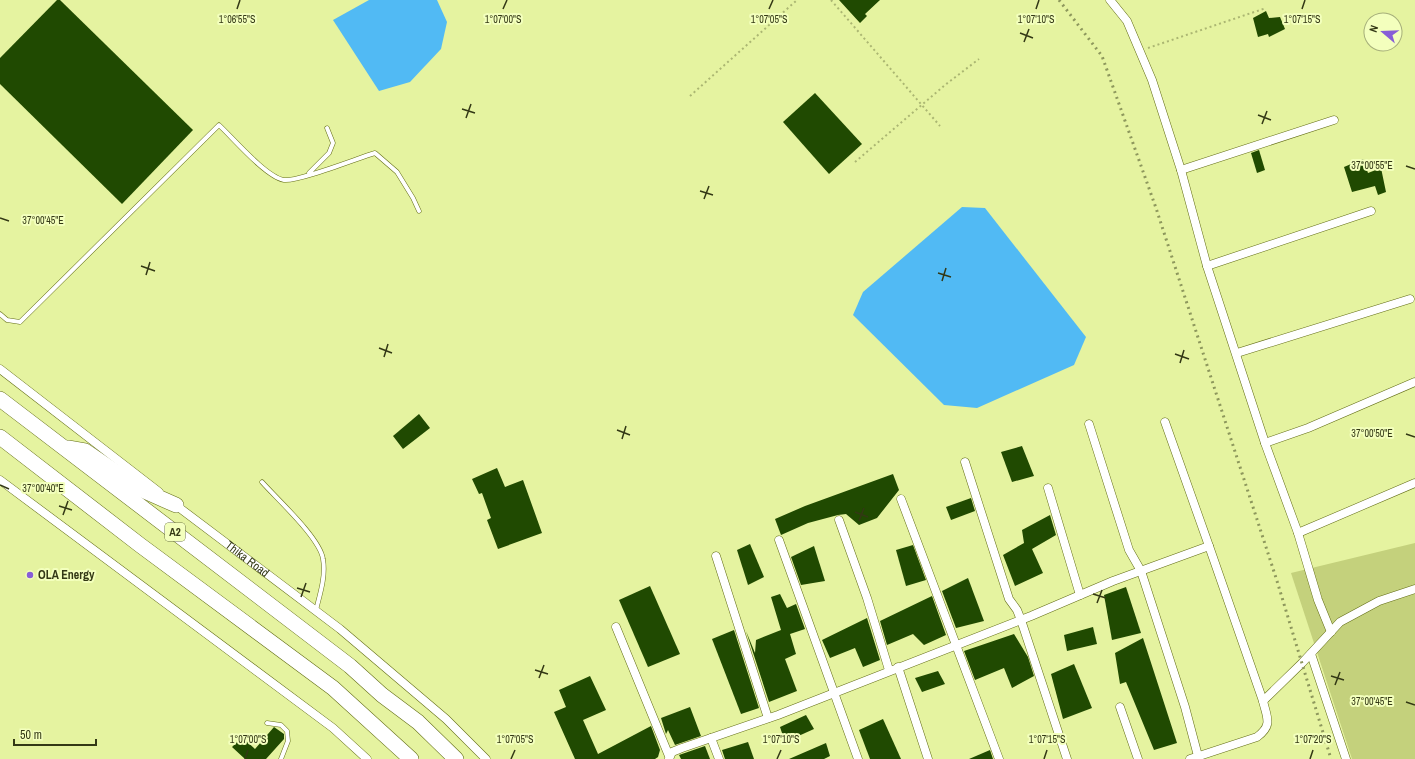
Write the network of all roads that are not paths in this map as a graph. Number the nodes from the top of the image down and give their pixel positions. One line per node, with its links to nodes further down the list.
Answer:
1 (1110, 0): 4 (street)
2 (1334, 120): 4 (street)
3 (328, 128): 5 (lane)
4 (1181, 170): 8 (street)
5 (307, 175): 6 (lane); 10 (lane)
6 (419, 211)
7 (1371, 212): 8 (street)
8 (1208, 266): 11 (street)
9 (1410, 299): 11 (street)
10 (0, 314)
11 (1237, 354): 18 (street)
12 (0, 369): 26 (street, Thika Road)
13 (1415, 382): 18 (street)
14 (0, 399): 19 (highway, Thika Road / A2)
15 (1165, 422): 30 (street)
16 (1089, 424): 32 (street)
17 (0, 437): 53 (highway, A2)
18 (1265, 443): 28 (street)
19 (65, 448): 26 (highway); 54 (highway, Thika Road / A2)
20 (965, 462): 36 (street)
21 (0, 480): 52 (street)
22 (262, 482): 35 (lane)
23 (1415, 483): 28 (street)
24 (1048, 488): 34 (street)
25 (901, 499): 39 (street)
26 (176, 505): 35 (street, Thika Road)
27 (839, 520): 42 (street)
28 (1298, 533): 38 (street)
29 (779, 540): 43 (street)
30 (1209, 546): 32 (street); 44 (street)
31 (716, 556): 46 (street)
32 (1141, 571): 34 (street); 50 (street)
33 (1415, 589): 38 (street)
34 (1080, 595): 36 (street)
35 (316, 610): 55 (street, Thika Road)
36 (1021, 620): 39 (street); 60 (street)
37 (616, 627): 49 (street)
38 (1331, 632): 40 (street)
39 (957, 644): 41 (street); 59 (street)
40 (1311, 654): 44 (street); 62 (street)
41 (898, 667): 42 (street); 58 (street)
42 (889, 670): 43 (street)
43 (832, 693): 46 (street); 57 (street)
44 (1263, 701): 50 (street)
45 (1120, 707): 61 (street)
46 (768, 718): 48 (street)
47 (267, 723): 51 (lane)
48 (710, 738): 49 (street); 56 (street)
49 (669, 758)
50 (1193, 758)
51 (282, 759)
52 (367, 759)
53 (411, 759)
54 (456, 759)
55 (486, 759)
56 (718, 759)
57 (858, 759)
58 (928, 759)
59 (999, 759)
60 (1067, 759)
61 (1138, 759)
62 (1346, 759)

